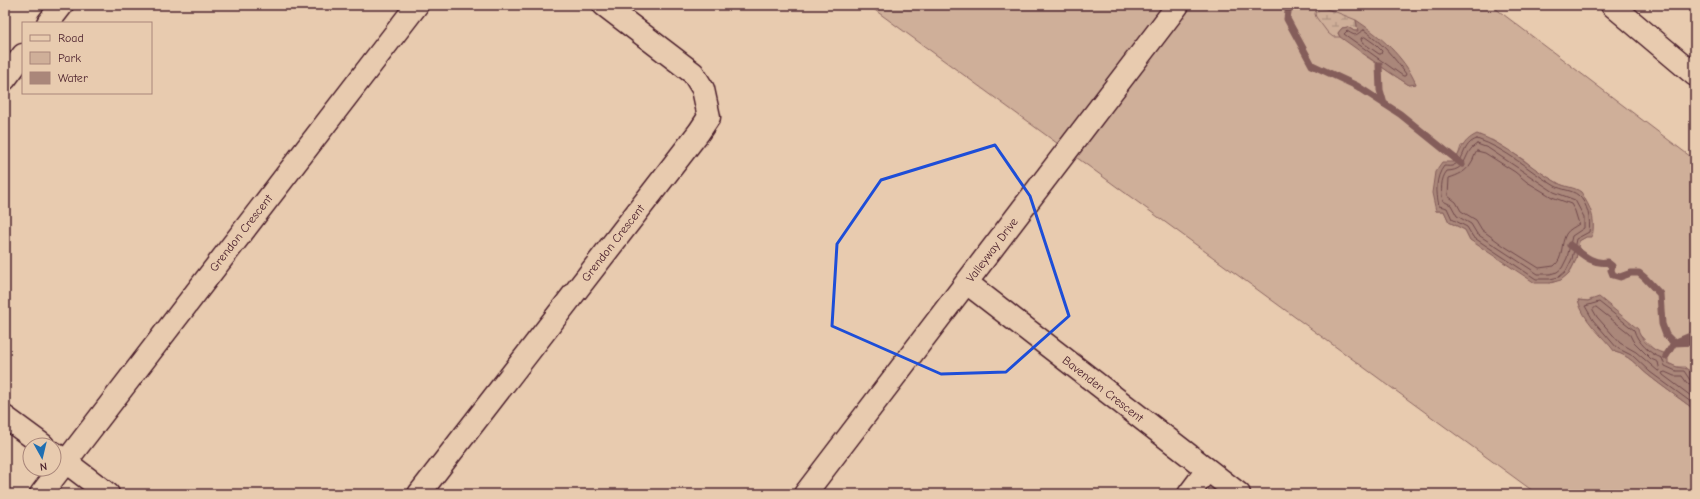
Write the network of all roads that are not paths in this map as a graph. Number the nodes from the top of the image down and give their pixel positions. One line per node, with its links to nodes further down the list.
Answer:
1 (62, 5): 6 (street)
2 (417, 5): 13 (street, Grendon Crescent)
3 (604, 5): 19 (street, Grendon Crescent)
4 (1178, 5): 10 (street, Valleyway Drive)
5 (1612, 5): 8 (street)
6 (49, 22)
7 (22, 56): 9 (street)
8 (1695, 74)
9 (5, 79)
10 (967, 283): 15 (street, Bavenden Crescent); 20 (street, Valleyway Drive)
11 (5, 417): 12 (street)
12 (32, 437)
13 (62, 453)
14 (62, 459): 18 (street)
15 (1208, 470): 21 (street); 22 (street, Bavenden Crescent)
16 (49, 477): 17 (street, Grendon Crescent)
17 (41, 494)
18 (108, 494)
19 (419, 494)
20 (805, 494)
21 (1189, 494)
22 (1239, 494)

